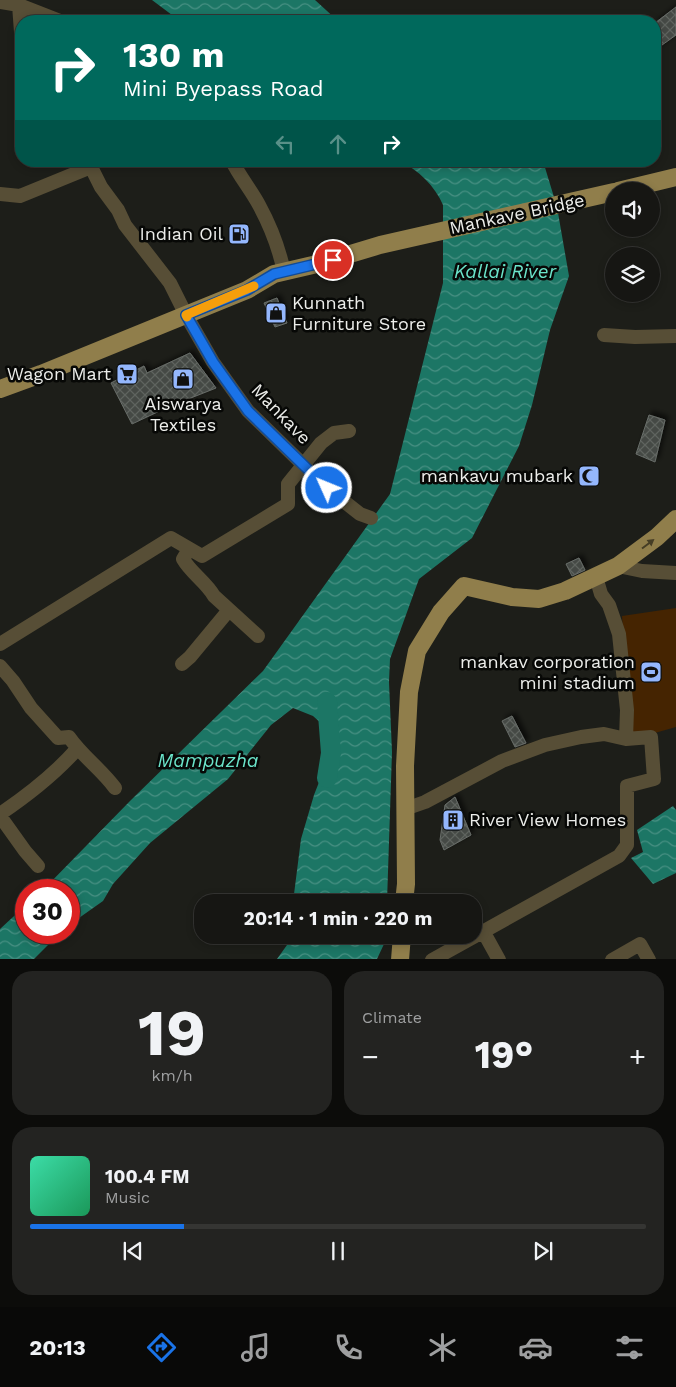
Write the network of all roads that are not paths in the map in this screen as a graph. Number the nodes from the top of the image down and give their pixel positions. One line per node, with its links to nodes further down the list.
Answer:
1 (0, 2): 2 (street)
2 (19, 5): 3 (street); 4 (street)
3 (20, 15)
4 (45, 15)
5 (83, 167): 10 (street)
6 (91, 167): 13 (street, Mankave)
7 (235, 167): 12 (street)
8 (676, 177): 9 (main road)
9 (658, 182)
10 (0, 194)
11 (605, 194): 12 (main road, Mankave Bridge)
12 (284, 272): 13 (main road, Mankave Bridge)
13 (186, 315): 16 (main road, Mankave Bridge); 18 (street, Mankave)
14 (604, 335): 15 (street)
15 (676, 336)
16 (0, 389)
17 (349, 431): 18 (street)
18 (304, 464): 19 (street, Mankave); 21 (street)
19 (371, 518)
20 (676, 519): 22 (main road, one-way to 20)
21 (189, 549): 25 (street); 27 (street)
22 (618, 566): 23 (street); 24 (main road)
23 (676, 573)
24 (596, 577): 30 (street); 33 (main road)
25 (229, 610): 26 (street); 28 (street)
26 (258, 636)
27 (0, 644)
28 (182, 664)
29 (0, 666): 31 (street)
30 (626, 739): 33 (street); 37 (street)
31 (77, 749): 32 (street); 34 (street)
32 (115, 788)
33 (405, 809): 36 (main road)
34 (0, 815): 35 (street)
35 (38, 866)
36 (404, 894)
37 (484, 931): 40 (street); 41 (street)
38 (401, 944): 39 (main road)
39 (400, 959)
40 (434, 959)
41 (498, 959)
42 (614, 959): 43 (street)
43 (648, 959)

